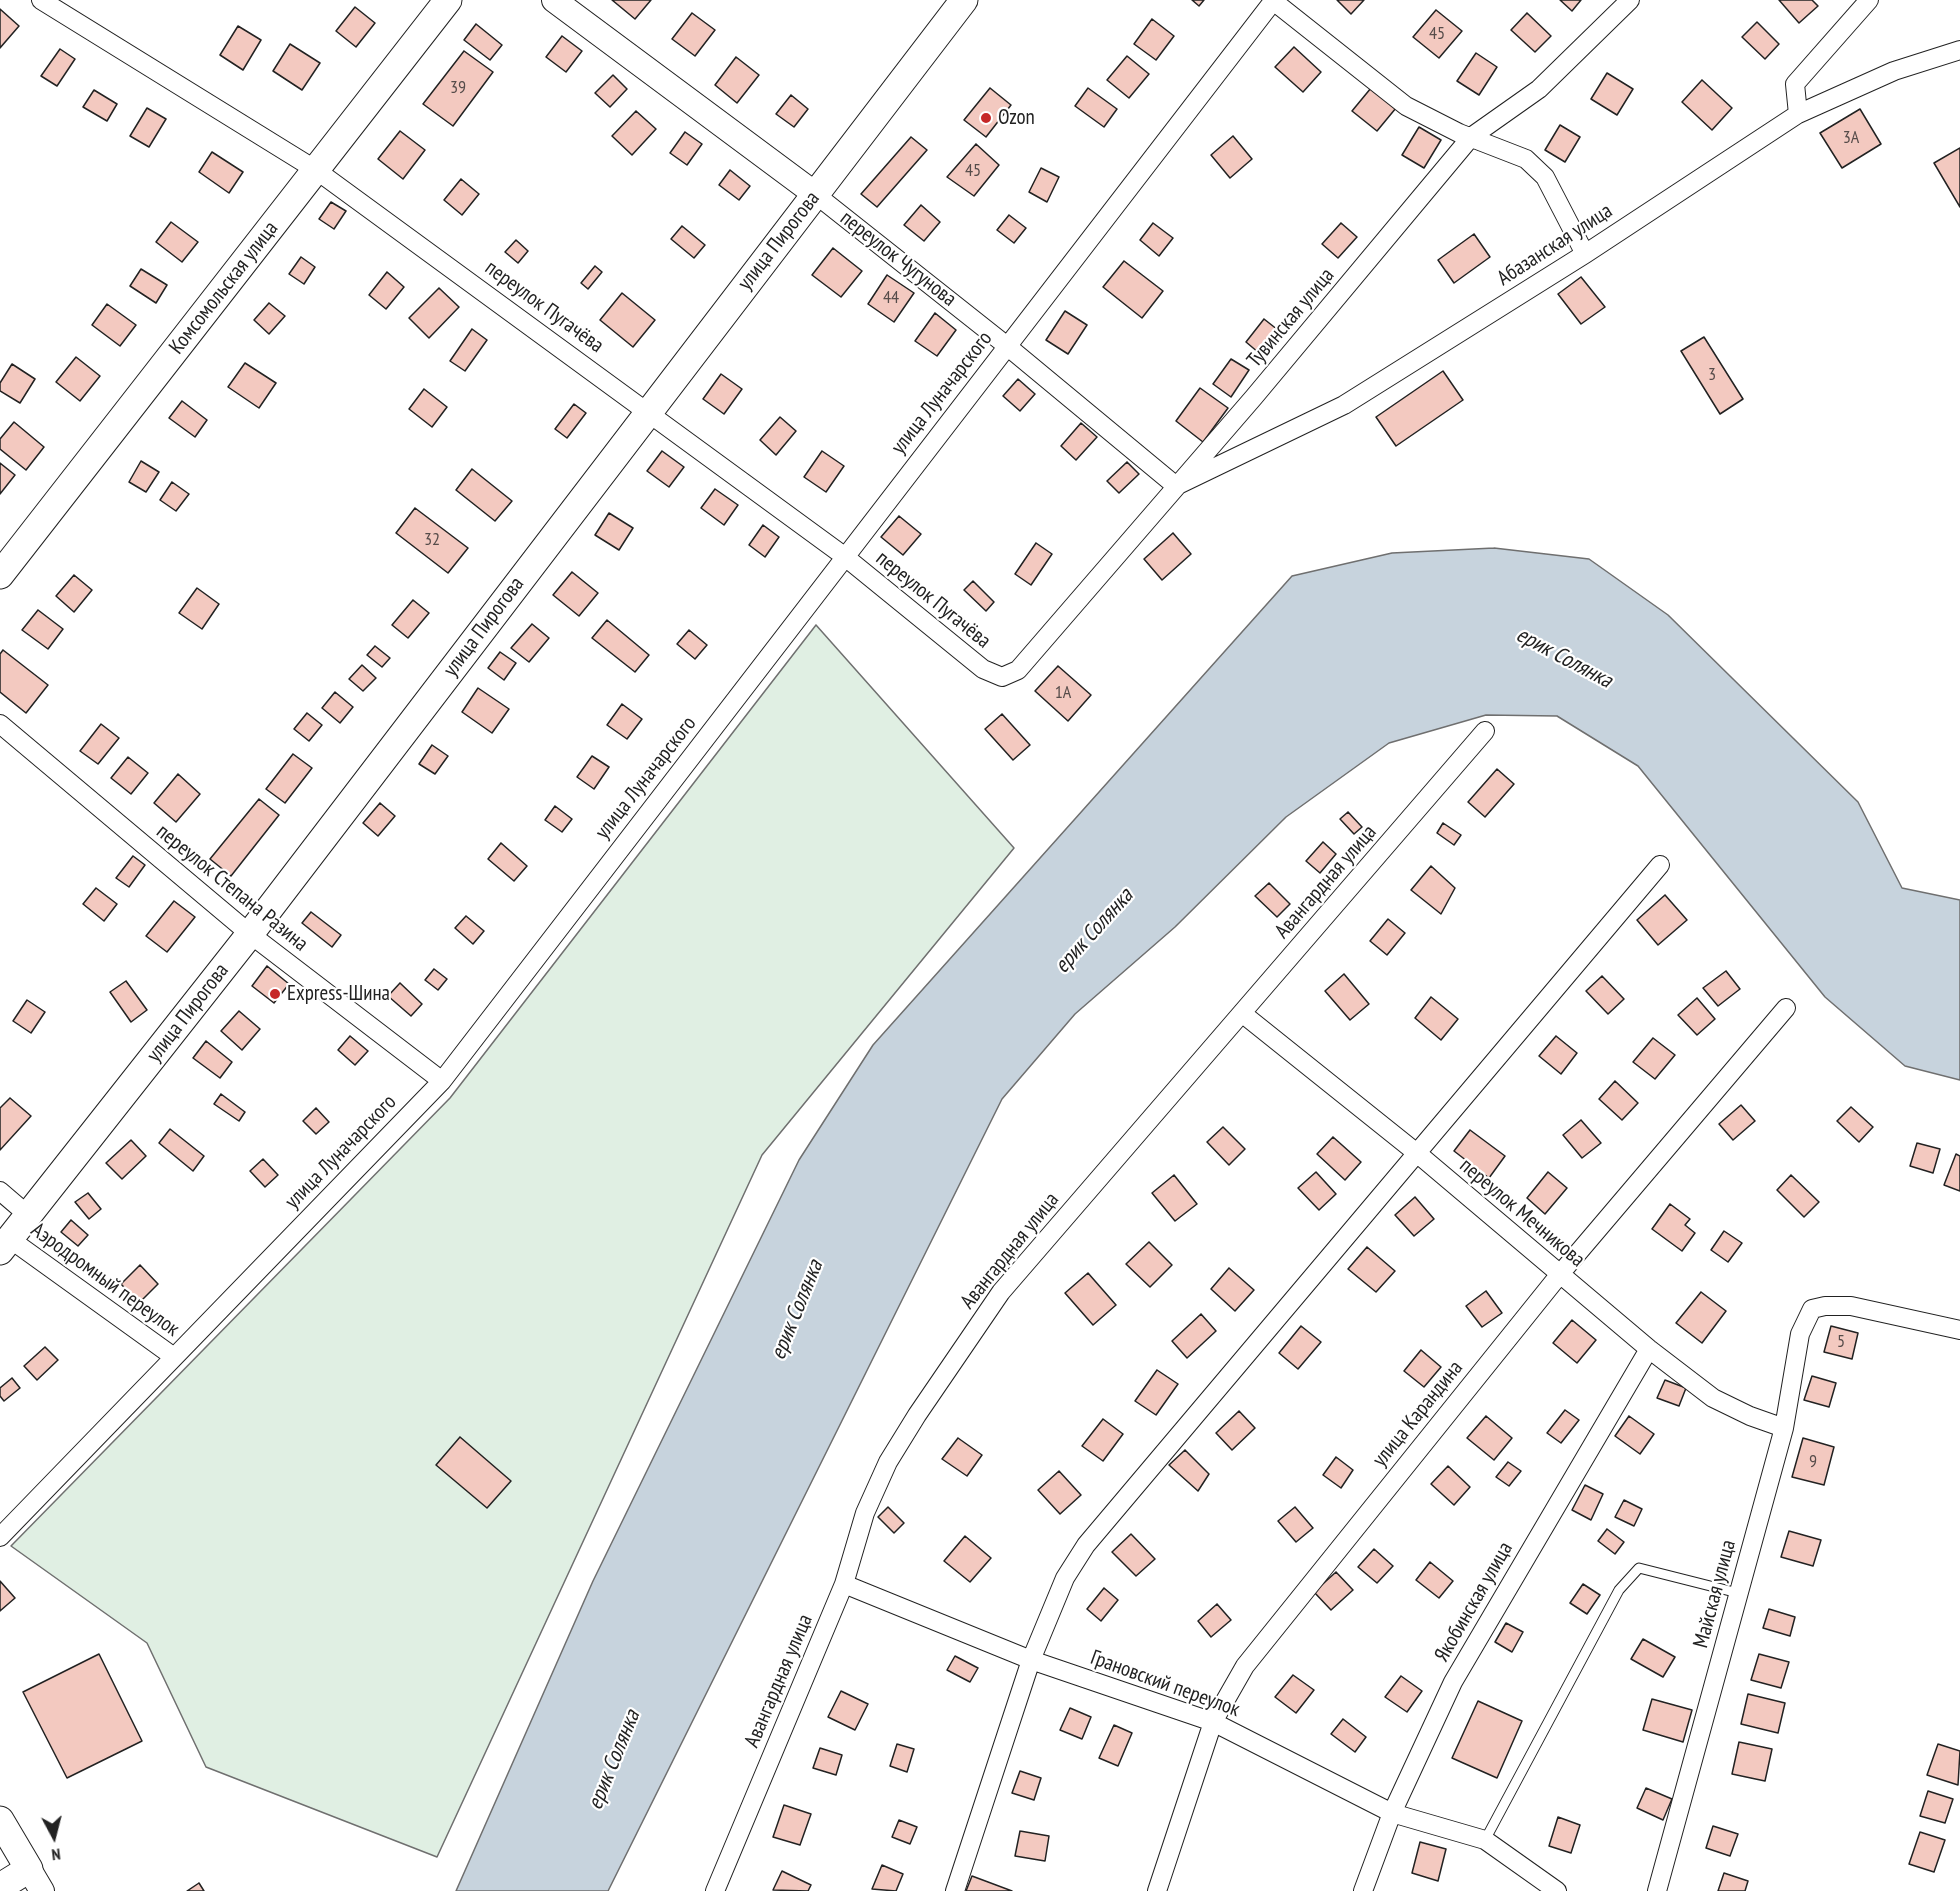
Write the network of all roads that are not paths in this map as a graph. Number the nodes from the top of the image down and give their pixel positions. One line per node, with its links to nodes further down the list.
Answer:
1 (41, 0): 11 (street, переулок Пугачёва)
2 (448, 0): 11 (main road, Комсомольская улица)
3 (554, 0): 12 (street, переулок Чугунова)
4 (964, 0): 12 (main road, улица Пирогова)
5 (1273, 0): 10 (street); 14 (street, улица Луначарского)
6 (1630, 0): 10 (street, Тувинская улица)
7 (1869, 0): 9 (street)
8 (1960, 50): 9 (street, Абазанская улица)
9 (1798, 114): 13 (street, Абазанская улица)
10 (1471, 137): 13 (street); 16 (street, Тувинская улица)
11 (316, 170): 15 (street, переулок Пугачёва); 18 (main road, Комсомольская улица)
12 (815, 194): 14 (street, переулок Чугунова); 15 (main road, улица Пирогова)
13 (1585, 254): 16 (street, Абазанская улица)
14 (1007, 346): 16 (street, переулок Чугунова); 17 (street, улица Луначарского)
15 (648, 410): 17 (street, переулок Пугачёва); 23 (main road, улица Пирогова)
16 (1176, 486): 19 (street, Тувинская улица)
17 (844, 556): 19 (street, переулок Пугачёва); 26 (street, улица Луначарского)
18 (0, 576)
19 (1002, 677)
20 (0, 724): 23 (street, переулок Степана Разина)
21 (1485, 731): 25 (street, Авангардная улица)
22 (1660, 866): 27 (street)
23 (250, 934): 26 (street, переулок Степана Разина); 29 (main road, улица Пирогова)
24 (1786, 1008): 31 (street, улица Карандина)
25 (1243, 1014): 27 (street, переулок Мечникова); 37 (street, Авангардная улица)
26 (442, 1081): 34 (street, улица Луначарского)
27 (1418, 1154): 31 (street, переулок Мечникова); 39 (street)
28 (0, 1191): 29 (street, Аэродромный переулок)
29 (28, 1215): 30 (main road, улица Пирогова)
30 (5, 1245): 34 (street, Аэродромный переулок)
31 (1560, 1274): 33 (street, переулок Мечникова); 40 (street, улица Карандина)
32 (1960, 1330): 35 (street, Майская улица)
33 (1649, 1349): 35 (street, переулок Мечникова); 41 (street, Якобинская улица)
34 (174, 1357): 36 (street, улица Луначарского)
35 (1784, 1428): 38 (street, Майская улица)
36 (0, 1537)
37 (844, 1584): 39 (street, Грановский переулок); 46 (street, Авангардная улица)
38 (1738, 1593): 43 (lane); 51 (street, Майская улица)
39 (1031, 1660): 40 (street, Грановский переулок); 47 (street)
40 (1213, 1722): 41 (street, Грановский переулок); 48 (street, улица Карандина)
41 (1392, 1813): 43 (street, Грановский переулок); 49 (street, Якобинская улица)
42 (0, 1820): 44 (main road)
43 (1485, 1840): 50 (street, Грановский переулок)
44 (36, 1880): 45 (main road)
45 (0, 1887)
46 (716, 1891)
47 (955, 1891)
48 (1157, 1891)
49 (1363, 1891)
50 (1557, 1891)
51 (1657, 1891)

